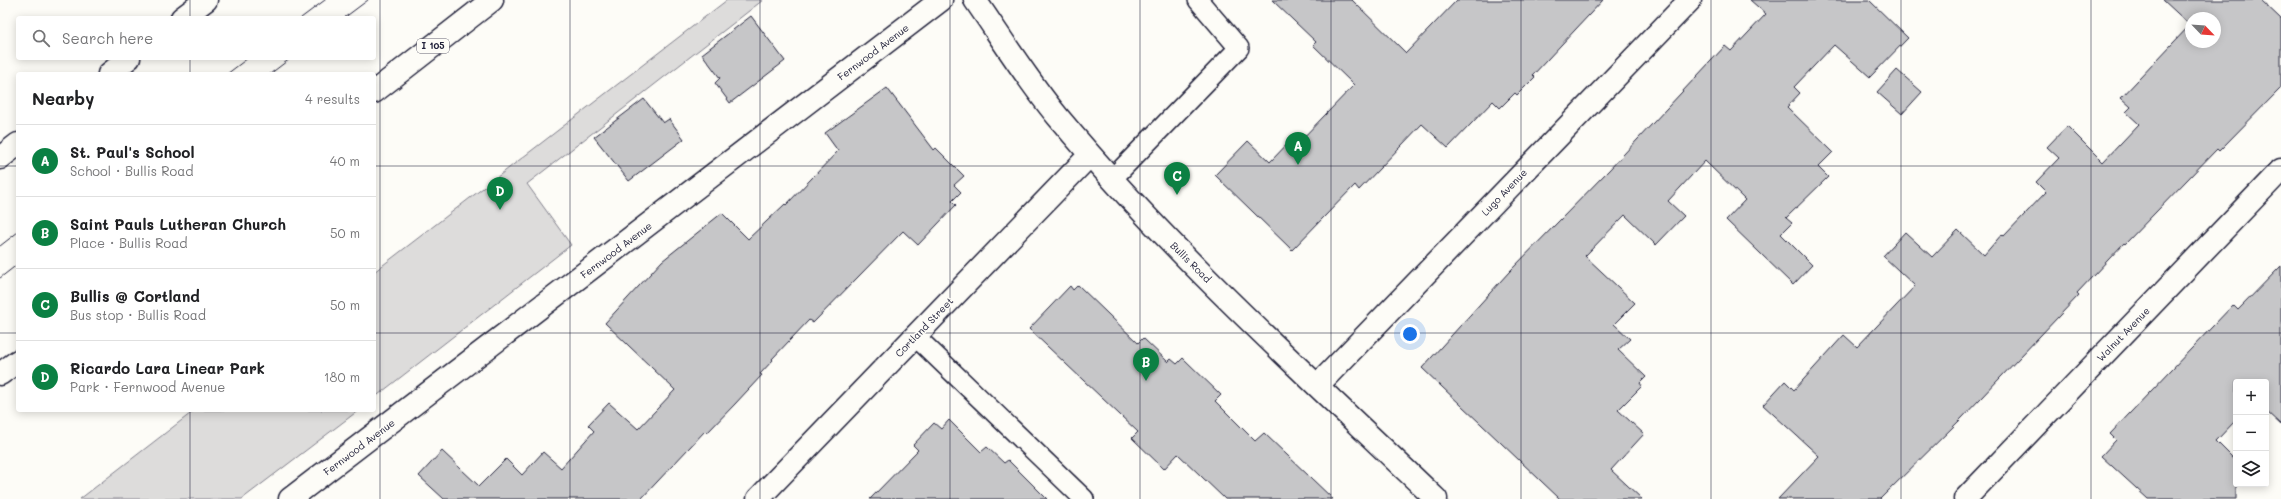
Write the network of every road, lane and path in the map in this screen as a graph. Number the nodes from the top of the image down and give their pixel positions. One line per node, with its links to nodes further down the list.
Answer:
1 (206, 0): 7 (main road)
2 (492, 0): 10 (main road, I 105)
3 (941, 0): 20 (main road, Fernwood Avenue)
4 (975, 0): 12 (main road, Bullis Road)
5 (1198, 0): 15 (lane)
6 (1690, 0): 19 (main road, Lugo Avenue)
7 (185, 16)
8 (126, 60): 9 (main road)
9 (112, 72)
10 (376, 90)
11 (16, 146): 13 (main road)
12 (1090, 155): 15 (main road, Bullis Road); 16 (main road, Cortland Street)
13 (0, 158)
14 (2281, 170): 24 (main road, Walnut Avenue)
15 (1112, 179): 19 (main road, Bullis Road)
16 (915, 336): 21 (main road, Cortland Street); 22 (lane)
17 (16, 362): 18 (main road)
18 (0, 374)
19 (1318, 385): 23 (main road, Bullis Road)
20 (290, 499)
21 (758, 499)
22 (1084, 499)
23 (1436, 499)
24 (1965, 499)

